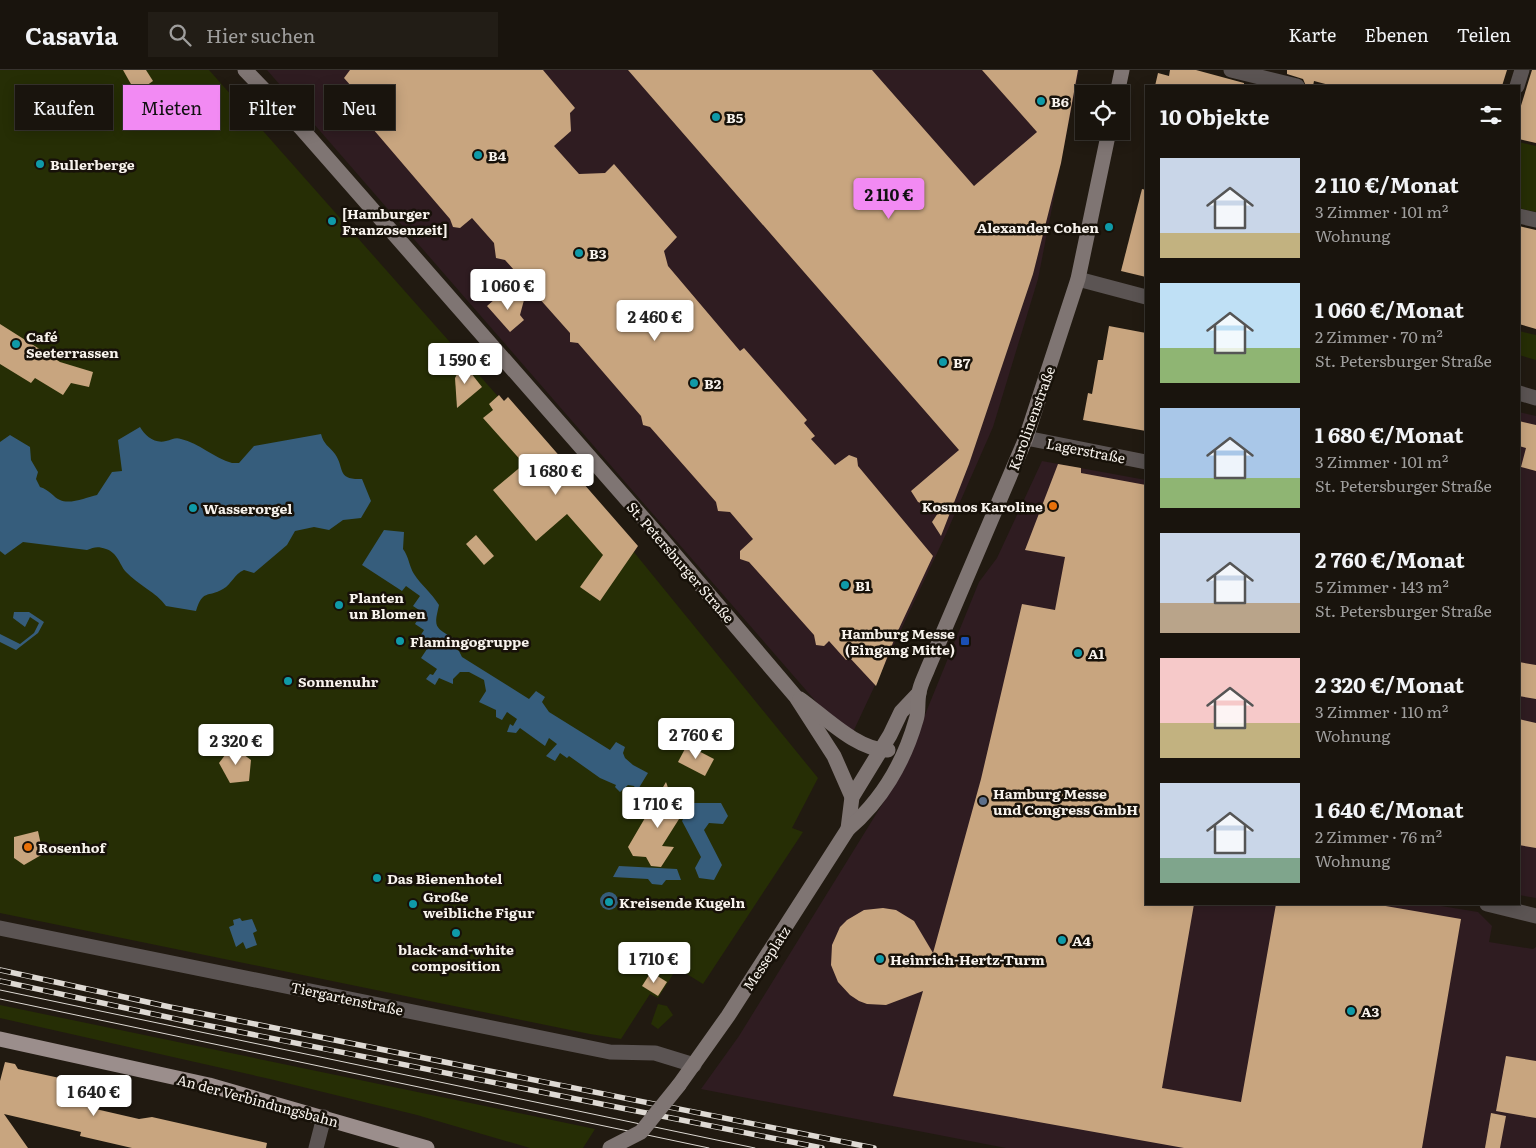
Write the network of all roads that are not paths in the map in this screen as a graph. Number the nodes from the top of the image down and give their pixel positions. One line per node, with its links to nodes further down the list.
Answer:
1 (245, 70): 18 (main road, St. Petersburger Straße)
2 (1122, 70): 5 (main road)
3 (1231, 70): 6 (street)
4 (1522, 70): 7 (street)
5 (1119, 85)
6 (1293, 85)
7 (1517, 85)
8 (1107, 140): 11 (main road, Karolinenstraße)
9 (1520, 216): 10 (street)
10 (1536, 220)
11 (1078, 279): 12 (street); 15 (main road, Karolinenstraße)
12 (1145, 297)
13 (1520, 393): 14 (street)
14 (1536, 398)
15 (1026, 438): 16 (street, Lagerstraße); 17 (main road, Karolinenstraße)
16 (1145, 462)
17 (919, 693): 19 (main road, Karolinenstraße); 20 (main road, Karolinenstraße)
18 (796, 697): 20 (main road, St. Petersburger Straße); 23 (main road, St. Petersburger Straße)
19 (905, 748): 20 (main road); 22 (main road, Karolinenstraße)
20 (880, 751): 21 (main road, Karolinenstraße)
21 (870, 769): 23 (main road, Messeplatz)
22 (889, 780): 24 (main road, Messeplatz)
23 (852, 797): 24 (main road, Messeplatz)
24 (848, 829): 29 (main road, Messeplatz)
25 (1491, 905): 26 (street)
26 (1536, 916)
27 (0, 928): 29 (street, Tiergartenstraße)
28 (0, 1039): 30 (main road, An der Verbindungsbahn)
29 (694, 1065): 31 (main road, Messeplatz, bridge)
30 (324, 1117): 32 (street); 33 (main road, An der Verbindungsbahn)
31 (641, 1132): 34 (main road, bridge); 35 (main road)
32 (316, 1148)
33 (427, 1148)
34 (610, 1148)
35 (639, 1148)

